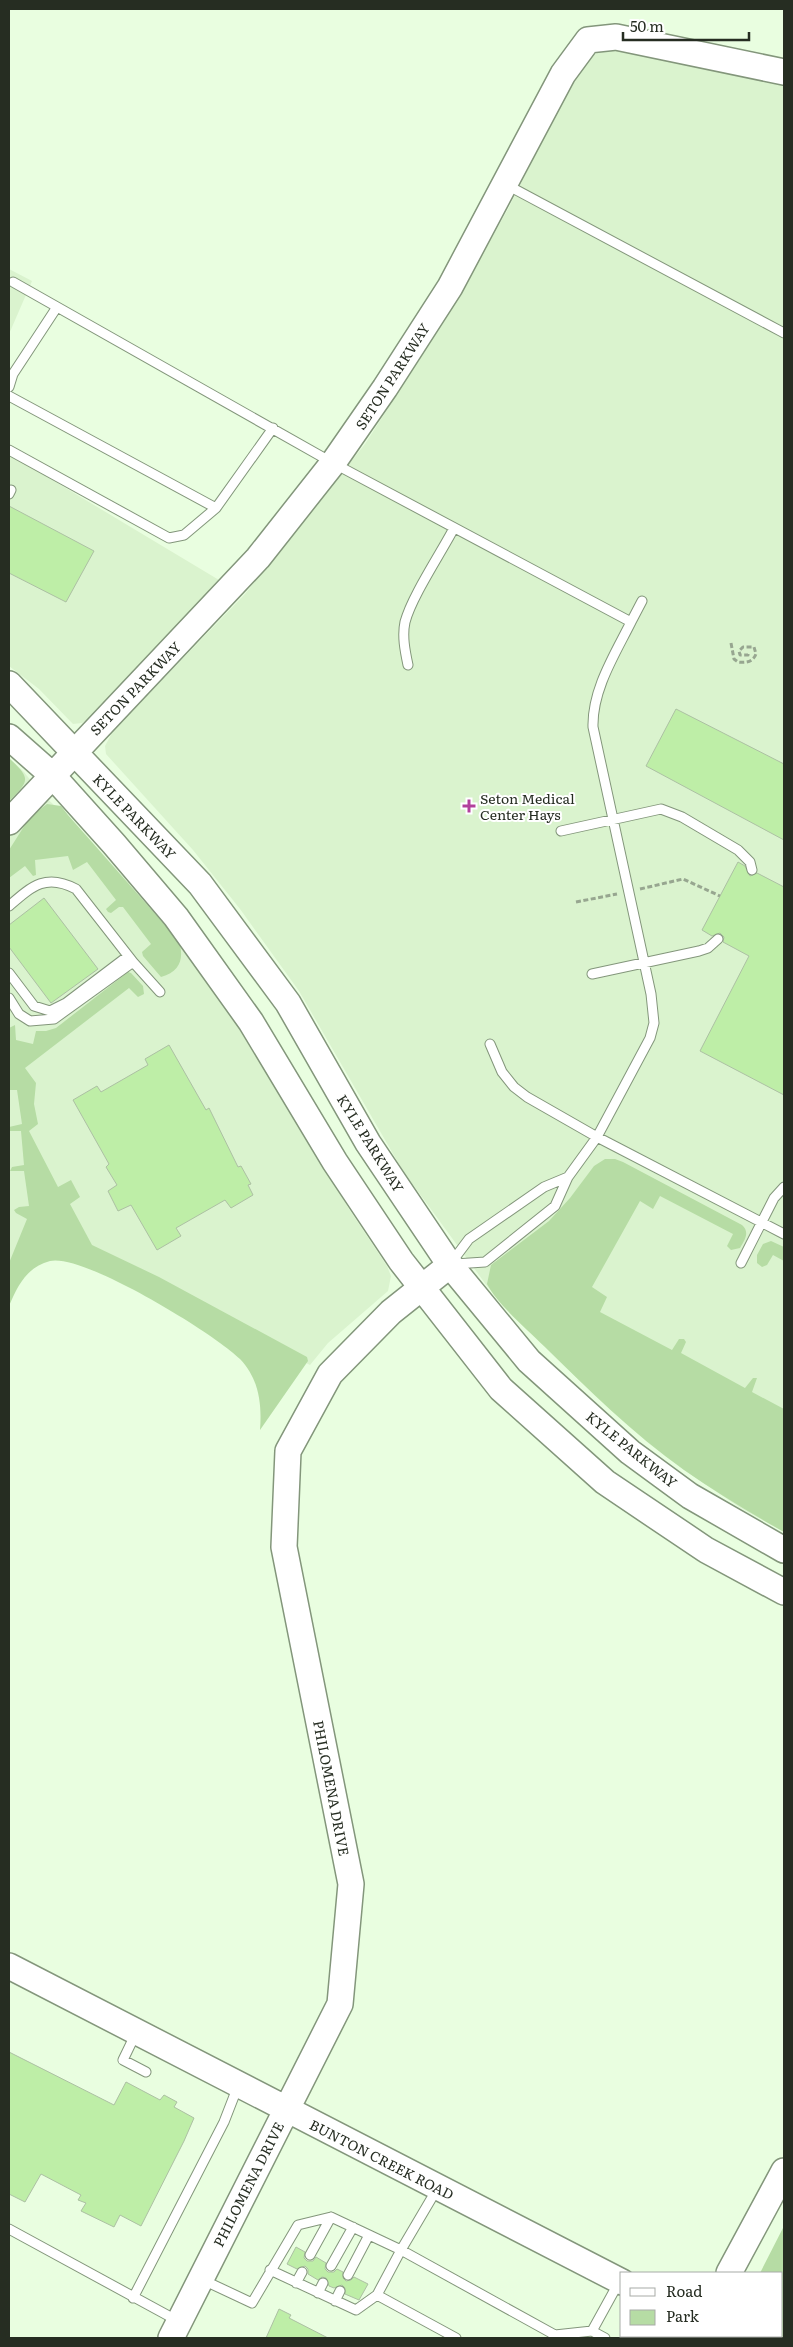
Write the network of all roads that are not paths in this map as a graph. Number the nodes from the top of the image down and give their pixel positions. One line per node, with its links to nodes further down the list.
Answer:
1 (784, 72): 2 (street, SETON PARKWAY)
2 (504, 184): 5 (lane); 10 (street, SETON PARKWAY)
3 (10, 284): 4 (lane)
4 (57, 307): 6 (lane); 8 (lane)
5 (784, 333)
6 (9, 387)
7 (9, 396): 11 (lane)
8 (273, 428): 10 (lane); 11 (lane)
9 (9, 450): 11 (lane)
10 (333, 463): 12 (lane); 18 (street, SETON PARKWAY)
11 (216, 508)
12 (454, 528): 14 (lane); 15 (lane)
13 (642, 601): 14 (lane)
14 (631, 622): 20 (lane)
15 (408, 665)
16 (9, 684): 18 (street, KYLE PARKWAY)
17 (9, 738): 19 (street)
18 (74, 752): 19 (street, SETON PARKWAY); 39 (street, KYLE PARKWAY)
19 (52, 775): 21 (street, SETON PARKWAY); 40 (street)
20 (612, 820): 22 (lane); 23 (lane); 27 (lane)
21 (9, 822)
22 (561, 831)
23 (752, 870)
24 (9, 906): 26 (lane)
25 (718, 939): 27 (lane)
26 (130, 959): 28 (lane); 30 (lane); 31 (lane)
27 (644, 963): 29 (lane); 33 (lane)
28 (9, 973)
29 (592, 974)
30 (160, 992)
31 (9, 998)
32 (490, 1044): 33 (lane)
33 (597, 1137): 34 (lane); 36 (lane)
34 (568, 1177): 39 (lane); 39 (lane)
35 (784, 1187): 36 (lane)
36 (762, 1223): 37 (lane); 38 (lane)
37 (784, 1234)
38 (741, 1264)
39 (450, 1265): 40 (street, PHILOMENA DRIVE); 41 (street, KYLE PARKWAY)
40 (420, 1287): 42 (street); 47 (street, PHILOMENA DRIVE)
41 (784, 1550)
42 (784, 1592)
43 (10, 1969): 44 (street, BUNTON CREEK ROAD)
44 (136, 2033): 45 (lane); 46 (street, BUNTON CREEK ROAD)
45 (146, 2072)
46 (238, 2085): 47 (street, BUNTON CREEK ROAD); 69 (lane)
47 (285, 2110): 49 (street, BUNTON CREEK ROAD); 61 (street, PHILOMENA DRIVE)
48 (782, 2179): 59 (street)
49 (438, 2188): 54 (lane); 62 (street, BUNTON CREEK ROAD)
50 (331, 2217): 51 (lane); 55 (lane); 57 (lane)
51 (353, 2227): 53 (lane); 56 (lane)
52 (9, 2229): 69 (lane)
53 (369, 2235): 54 (lane); 60 (lane)
54 (402, 2250): 68 (lane); 73 (lane)
55 (310, 2255)
56 (331, 2266)
57 (270, 2270): 61 (lane); 63 (lane)
58 (302, 2272): 63 (lane)
59 (730, 2272)
60 (348, 2275)
61 (200, 2279): 71 (street, PHILOMENA DRIVE)
62 (620, 2281)
63 (296, 2283): 67 (lane)
64 (323, 2283): 67 (lane)
65 (620, 2284): 72 (lane)
66 (340, 2291): 70 (lane)
67 (318, 2293): 70 (lane)
68 (377, 2295): 70 (lane); 74 (lane)
69 (134, 2298): 71 (lane)
70 (335, 2302)
71 (175, 2330)
72 (590, 2335): 73 (lane); 75 (lane)
73 (554, 2336)
74 (456, 2338)
75 (605, 2338)

